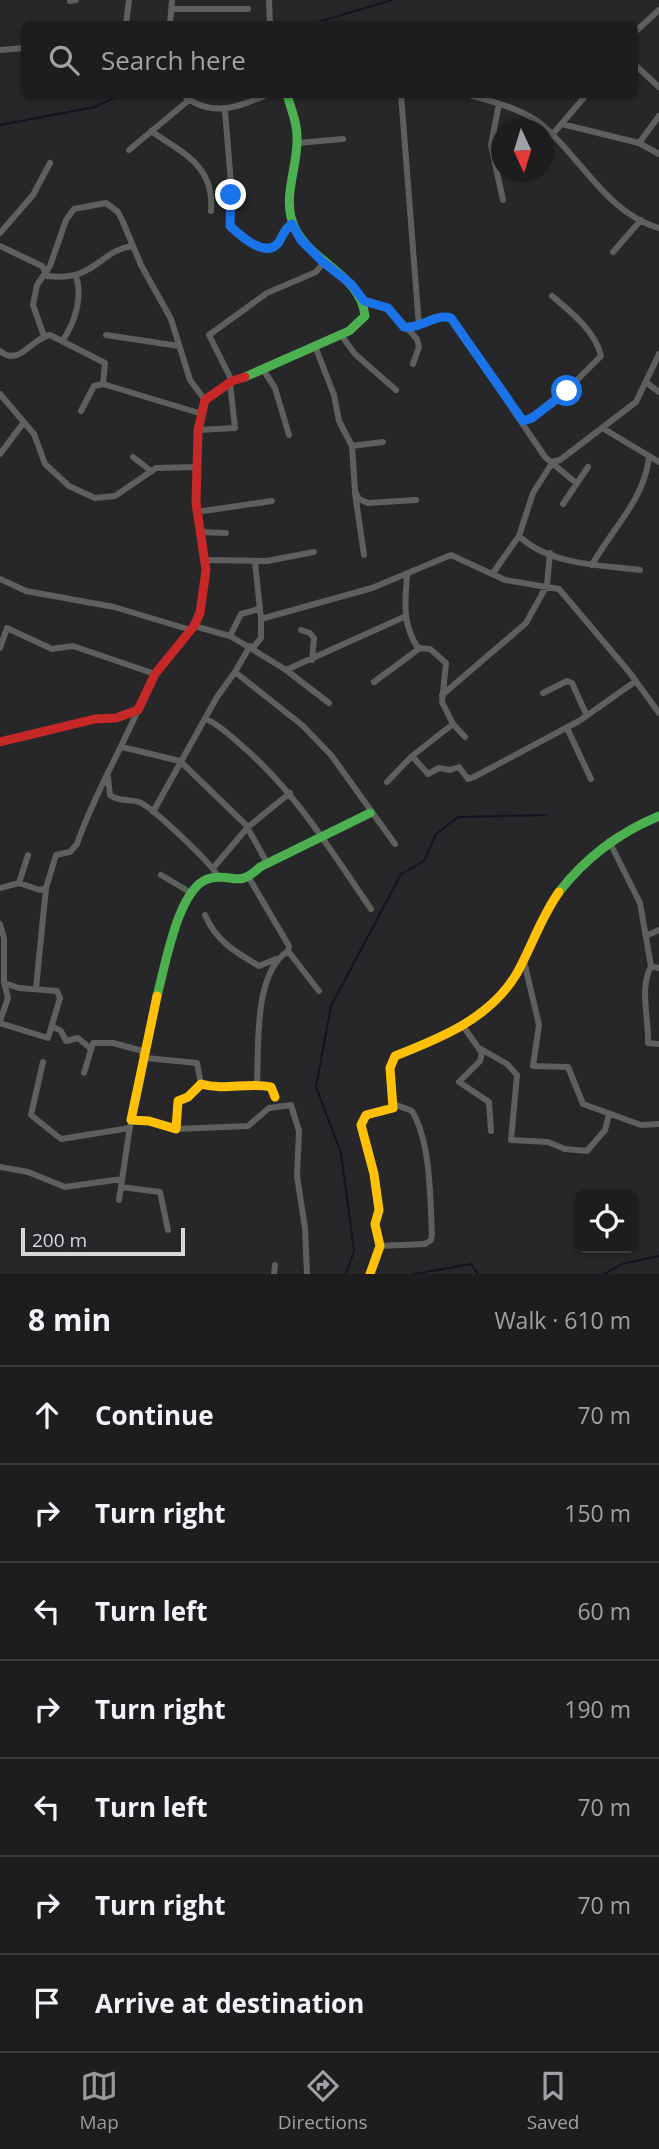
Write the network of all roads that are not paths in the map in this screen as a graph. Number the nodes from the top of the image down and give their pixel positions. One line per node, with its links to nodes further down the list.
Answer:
1 (129, 0): 7 (street)
2 (173, 0): 4 (street)
3 (270, 0): 9 (street)
4 (172, 9): 5 (street); 8 (street)
5 (248, 9)
6 (659, 10): 10 (street)
7 (126, 21)
8 (170, 21)
9 (270, 21)
10 (638, 30)
11 (21, 48): 12 (street)
12 (0, 50)
13 (638, 67): 14 (street)
14 (659, 87)
15 (259, 98): 22 (street)
16 (288, 98): 30 (street)
17 (401, 98): 49 (street)
18 (479, 98): 21 (street)
19 (584, 98): 25 (street)
20 (188, 100): 22 (street); 26 (street)
21 (499, 104): 24 (street); 35 (street)
22 (225, 111): 38 (street)
23 (659, 116): 31 (street)
24 (532, 119)
25 (562, 124): 27 (street); 31 (street)
26 (151, 131): 32 (street); 36 (street)
27 (554, 133)
28 (554, 137): 37 (street)
29 (343, 139): 30 (street)
30 (297, 143): 38 (street)
31 (639, 143): 33 (street)
32 (129, 150)
33 (659, 154)
34 (50, 163): 40 (street)
35 (503, 200)
36 (211, 211)
37 (641, 220): 39 (street); 43 (street)
38 (292, 224): 44 (street)
39 (659, 228)
40 (0, 233)
41 (0, 246): 45 (street)
42 (132, 246): 45 (street); 46 (street); 55 (street)
43 (613, 252)
44 (323, 263): 48 (street); 61 (street)
45 (44, 272): 46 (street); 53 (street)
46 (76, 276): 54 (street)
47 (552, 296): 70 (street)
48 (364, 301): 50 (street); 52 (street)
49 (419, 326): 50 (street); 70 (street)
50 (407, 328): 59 (street)
51 (106, 335): 55 (street)
52 (341, 335): 56 (street); 64 (street)
53 (44, 336): 54 (street); 57 (street)
54 (63, 340): 63 (street)
55 (179, 346): 67 (street)
56 (315, 346): 60 (street); 76 (street)
57 (0, 351)
58 (659, 354): 62 (street)
59 (413, 364)
60 (264, 371): 61 (street); 74 (street)
61 (231, 382): 67 (street); 73 (street)
62 (647, 383): 65 (street); 72 (street)
63 (103, 384): 68 (street); 69 (street)
64 (396, 390)
65 (659, 392)
66 (0, 394): 71 (street)
67 (205, 400): 69 (street)
68 (81, 411)
69 (199, 413): 73 (street)
70 (523, 421): 81 (street)
71 (24, 422): 77 (street); 84 (street)
72 (604, 429): 79 (street); 81 (street)
73 (198, 430): 82 (street)
74 (289, 435)
75 (383, 442): 76 (street)
76 (352, 446): 86 (street)
77 (0, 454)
78 (133, 457): 84 (street)
79 (649, 458): 80 (street); 99 (street)
80 (659, 462)
81 (552, 463): 85 (street); 93 (street)
82 (198, 467): 84 (street); 90 (street)
83 (588, 467): 85 (street)
84 (151, 471)
85 (576, 483): 89 (street)
86 (355, 491): 87 (street); 96 (street)
87 (416, 500)
88 (271, 501): 90 (street)
89 (564, 504)
90 (196, 512): 91 (street)
91 (199, 532): 92 (street); 97 (street)
92 (226, 533)
93 (519, 536): 95 (street); 101 (street)
94 (314, 552): 98 (street)
95 (550, 552): 99 (street); 104 (street)
96 (364, 555)
97 (205, 560): 98 (street); 108 (street)
98 (254, 562): 105 (street)
99 (592, 565): 100 (street)
100 (640, 570)
101 (493, 573): 102 (street); 104 (street)
102 (407, 576): 106 (street); 107 (street)
103 (0, 579): 108 (street)
104 (547, 584): 118 (street); 121 (street)
105 (259, 609): 107 (street); 110 (street)
106 (404, 617): 113 (street); 114 (street)
107 (261, 619): 111 (street)
108 (193, 628): 110 (street); 117 (street)
109 (301, 630): 114 (street)
110 (230, 636): 111 (street)
111 (251, 647): 115 (street); 116 (street)
112 (0, 648): 117 (street)
113 (420, 648): 119 (street); 121 (street)
114 (312, 660): 115 (street)
115 (286, 670): 122 (street)
116 (235, 672): 126 (street); 139 (street)
117 (155, 674): 123 (street)
118 (636, 681): 124 (street); 125 (street)
119 (374, 682)
120 (543, 693): 125 (street)
121 (442, 695): 127 (street)
122 (329, 704)
123 (138, 710): 130 (street); 131 (street)
124 (659, 713)
125 (586, 714): 128 (street)
126 (206, 719): 133 (street); 137 (street)
127 (453, 724): 129 (street); 132 (street)
128 (567, 728): 132 (street); 135 (street)
129 (465, 737)
130 (0, 743)
131 (122, 747): 133 (street); 134 (street)
132 (412, 756): 136 (street)
133 (180, 761): 138 (street); 141 (street)
134 (108, 776): 138 (street); 152 (street)
135 (591, 779)
136 (387, 782)
137 (290, 793): 141 (street); 142 (street)
138 (153, 812): 147 (street)
139 (370, 813): 142 (street); 144 (street)
140 (659, 816): 143 (street)
141 (248, 827): 146 (street); 147 (street)
142 (322, 838): 146 (street); 154 (street)
143 (609, 840): 158 (street); 161 (street)
144 (395, 845)
145 (27, 855): 150 (street)
146 (267, 863): 149 (street)
147 (216, 872): 149 (street); 153 (street)
148 (161, 875): 153 (street)
149 (249, 878): 159 (street)
150 (19, 883): 151 (street); 152 (street)
151 (0, 888)
152 (46, 888): 165 (street)
153 (188, 891): 173 (street)
154 (371, 909)
155 (205, 915): 160 (street)
156 (0, 924): 164 (street)
157 (659, 930): 158 (street)
158 (648, 935): 162 (street)
159 (288, 951): 160 (street); 166 (street)
160 (276, 959): 177 (street)
161 (524, 959): 169 (street); 180 (street)
162 (651, 966): 163 (street); 170 (street)
163 (659, 968)
164 (2, 981): 165 (street); 167 (street)
165 (36, 988): 168 (street)
166 (319, 991)
167 (0, 1022): 168 (street)
168 (52, 1026): 171 (street)
169 (463, 1026): 172 (street); 179 (street)
170 (659, 1044)
171 (90, 1048): 173 (street); 175 (street)
172 (481, 1049): 180 (street); 184 (street)
173 (143, 1053): 176 (street); 181 (street)
174 (43, 1062): 181 (street)
175 (83, 1073)
176 (201, 1084): 177 (street); 183 (street)
177 (257, 1084): 178 (street)
178 (275, 1097)
179 (394, 1104): 189 (street); 189 (street)
180 (609, 1115): 182 (street)
181 (131, 1124): 183 (street); 186 (street)
182 (659, 1124)
183 (176, 1129): 192 (street)
184 (491, 1131)
185 (0, 1167): 186 (street)
186 (121, 1183): 187 (street); 188 (street)
187 (119, 1200)
188 (168, 1230)
189 (380, 1246): 193 (street)
190 (275, 1265): 191 (street)
191 (274, 1274)
192 (307, 1274)
193 (370, 1274)

